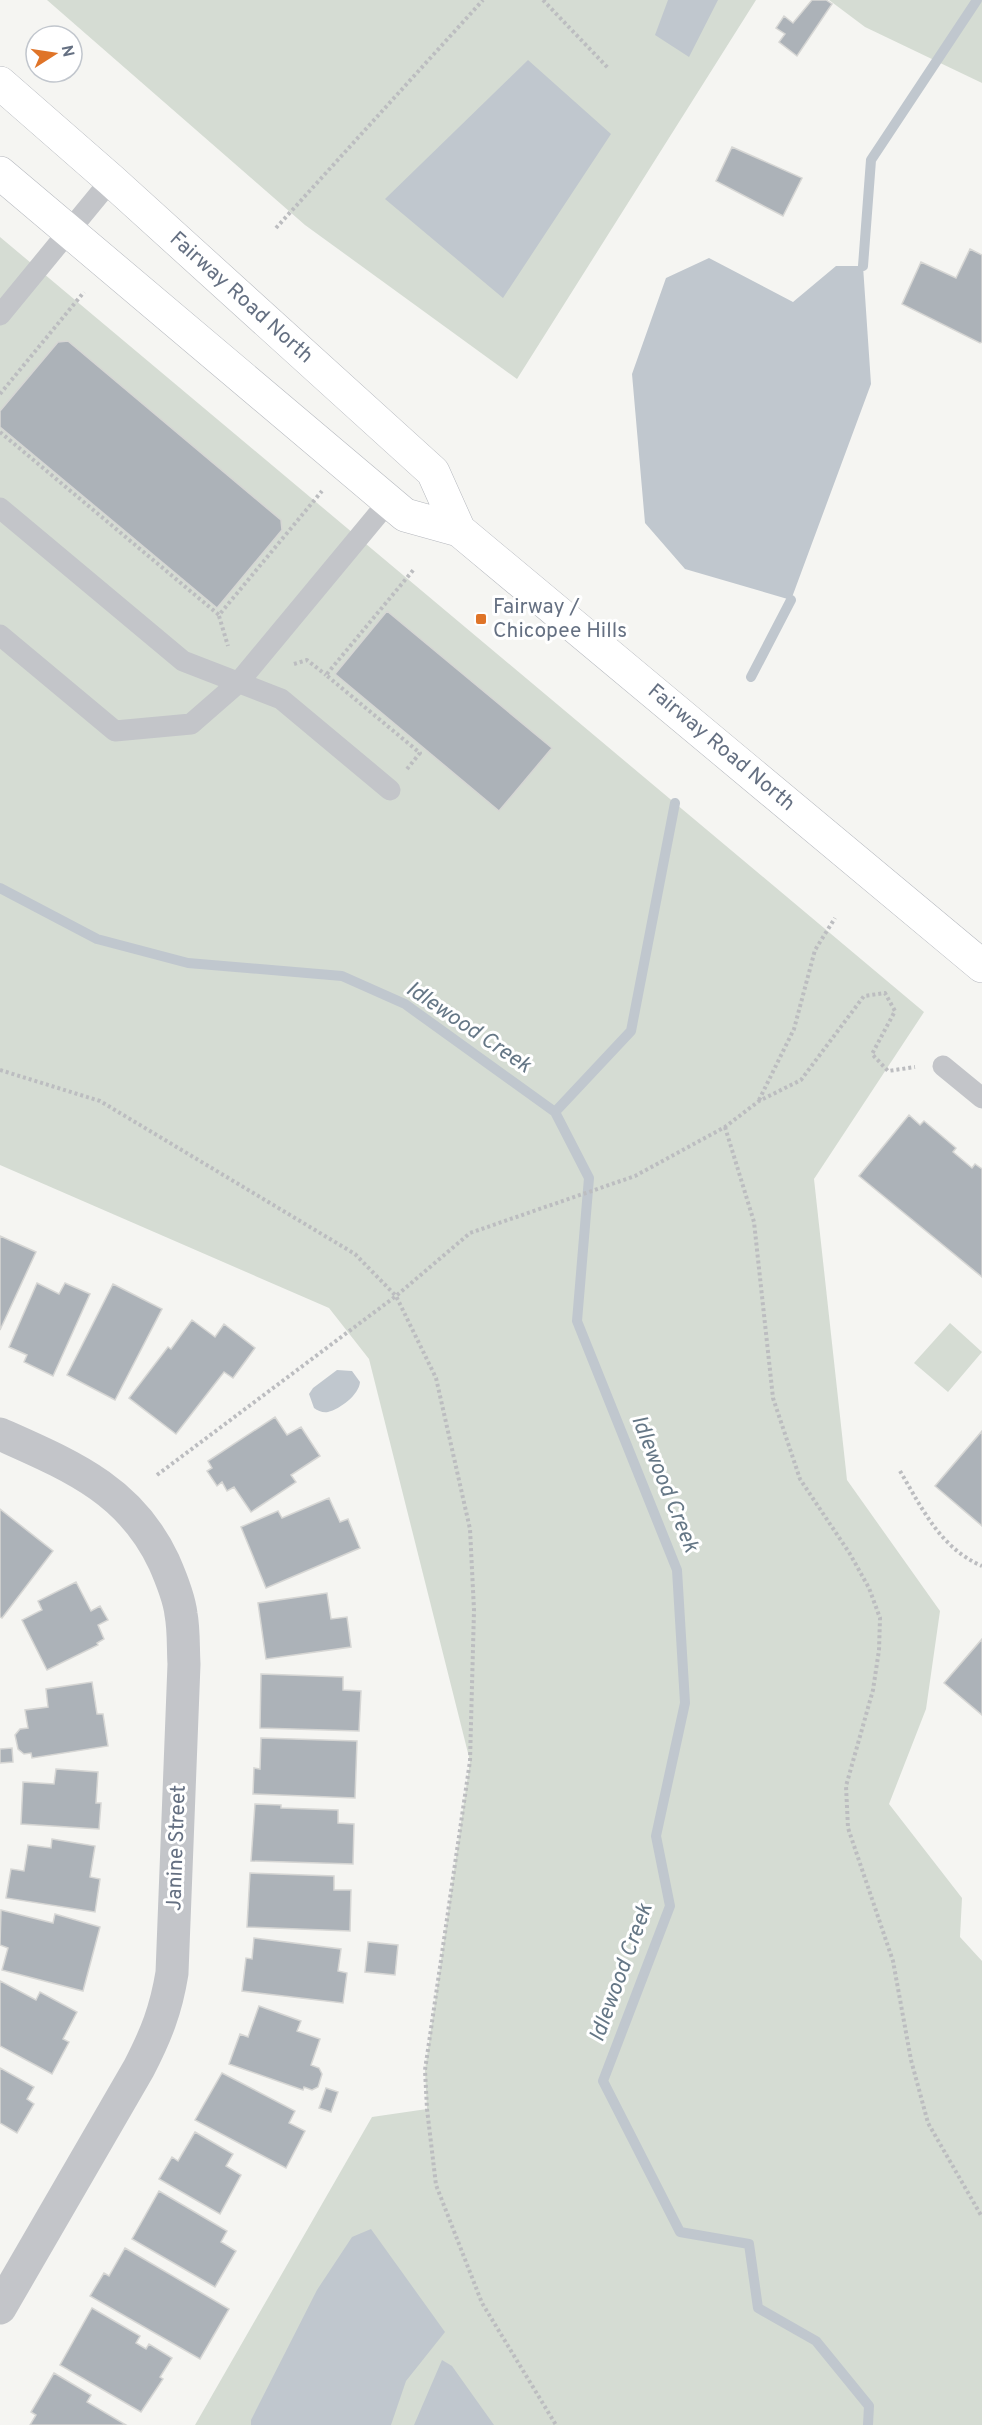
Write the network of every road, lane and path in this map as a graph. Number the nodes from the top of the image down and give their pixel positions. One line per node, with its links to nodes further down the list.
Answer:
1 (483, 0): 7 (path)
2 (543, 0): 3 (path)
3 (608, 68)
4 (0, 83): 6 (main road, Fairway Road North)
5 (0, 173): 8 (main road, Fairway Road North)
6 (111, 180): 8 (lane); 16 (main road, Fairway Road North)
7 (276, 228)
8 (70, 231): 10 (lane); 14 (main road, Fairway Road North)
9 (84, 292): 11 (path)
10 (0, 315)
11 (0, 394)
12 (0, 432): 18 (path)
13 (322, 491): 18 (path)
14 (389, 501): 16 (main road, Fairway Road North); 23 (lane)
15 (0, 508): 23 (lane)
16 (459, 530): 27 (main road, Fairway Road North)
17 (415, 568): 22 (path)
18 (219, 615): 20 (path)
19 (0, 635): 23 (lane)
20 (229, 649)
21 (288, 666): 22 (path)
22 (326, 675): 24 (path)
23 (238, 683): 25 (lane)
24 (420, 753)
25 (390, 790)
26 (835, 918): 31 (path)
27 (982, 966)
28 (943, 1066): 30 (lane); 31 (path)
29 (0, 1070): 33 (path)
30 (982, 1098)
31 (759, 1101): 32 (path)
32 (725, 1127): 33 (path); 38 (path)
33 (396, 1296): 36 (path); 40 (path)
34 (0, 1434): 39 (street, Janine Street)
35 (900, 1471): 37 (path)
36 (157, 1475)
37 (982, 1566)
38 (982, 2217)
39 (0, 2308)
40 (556, 2425)

